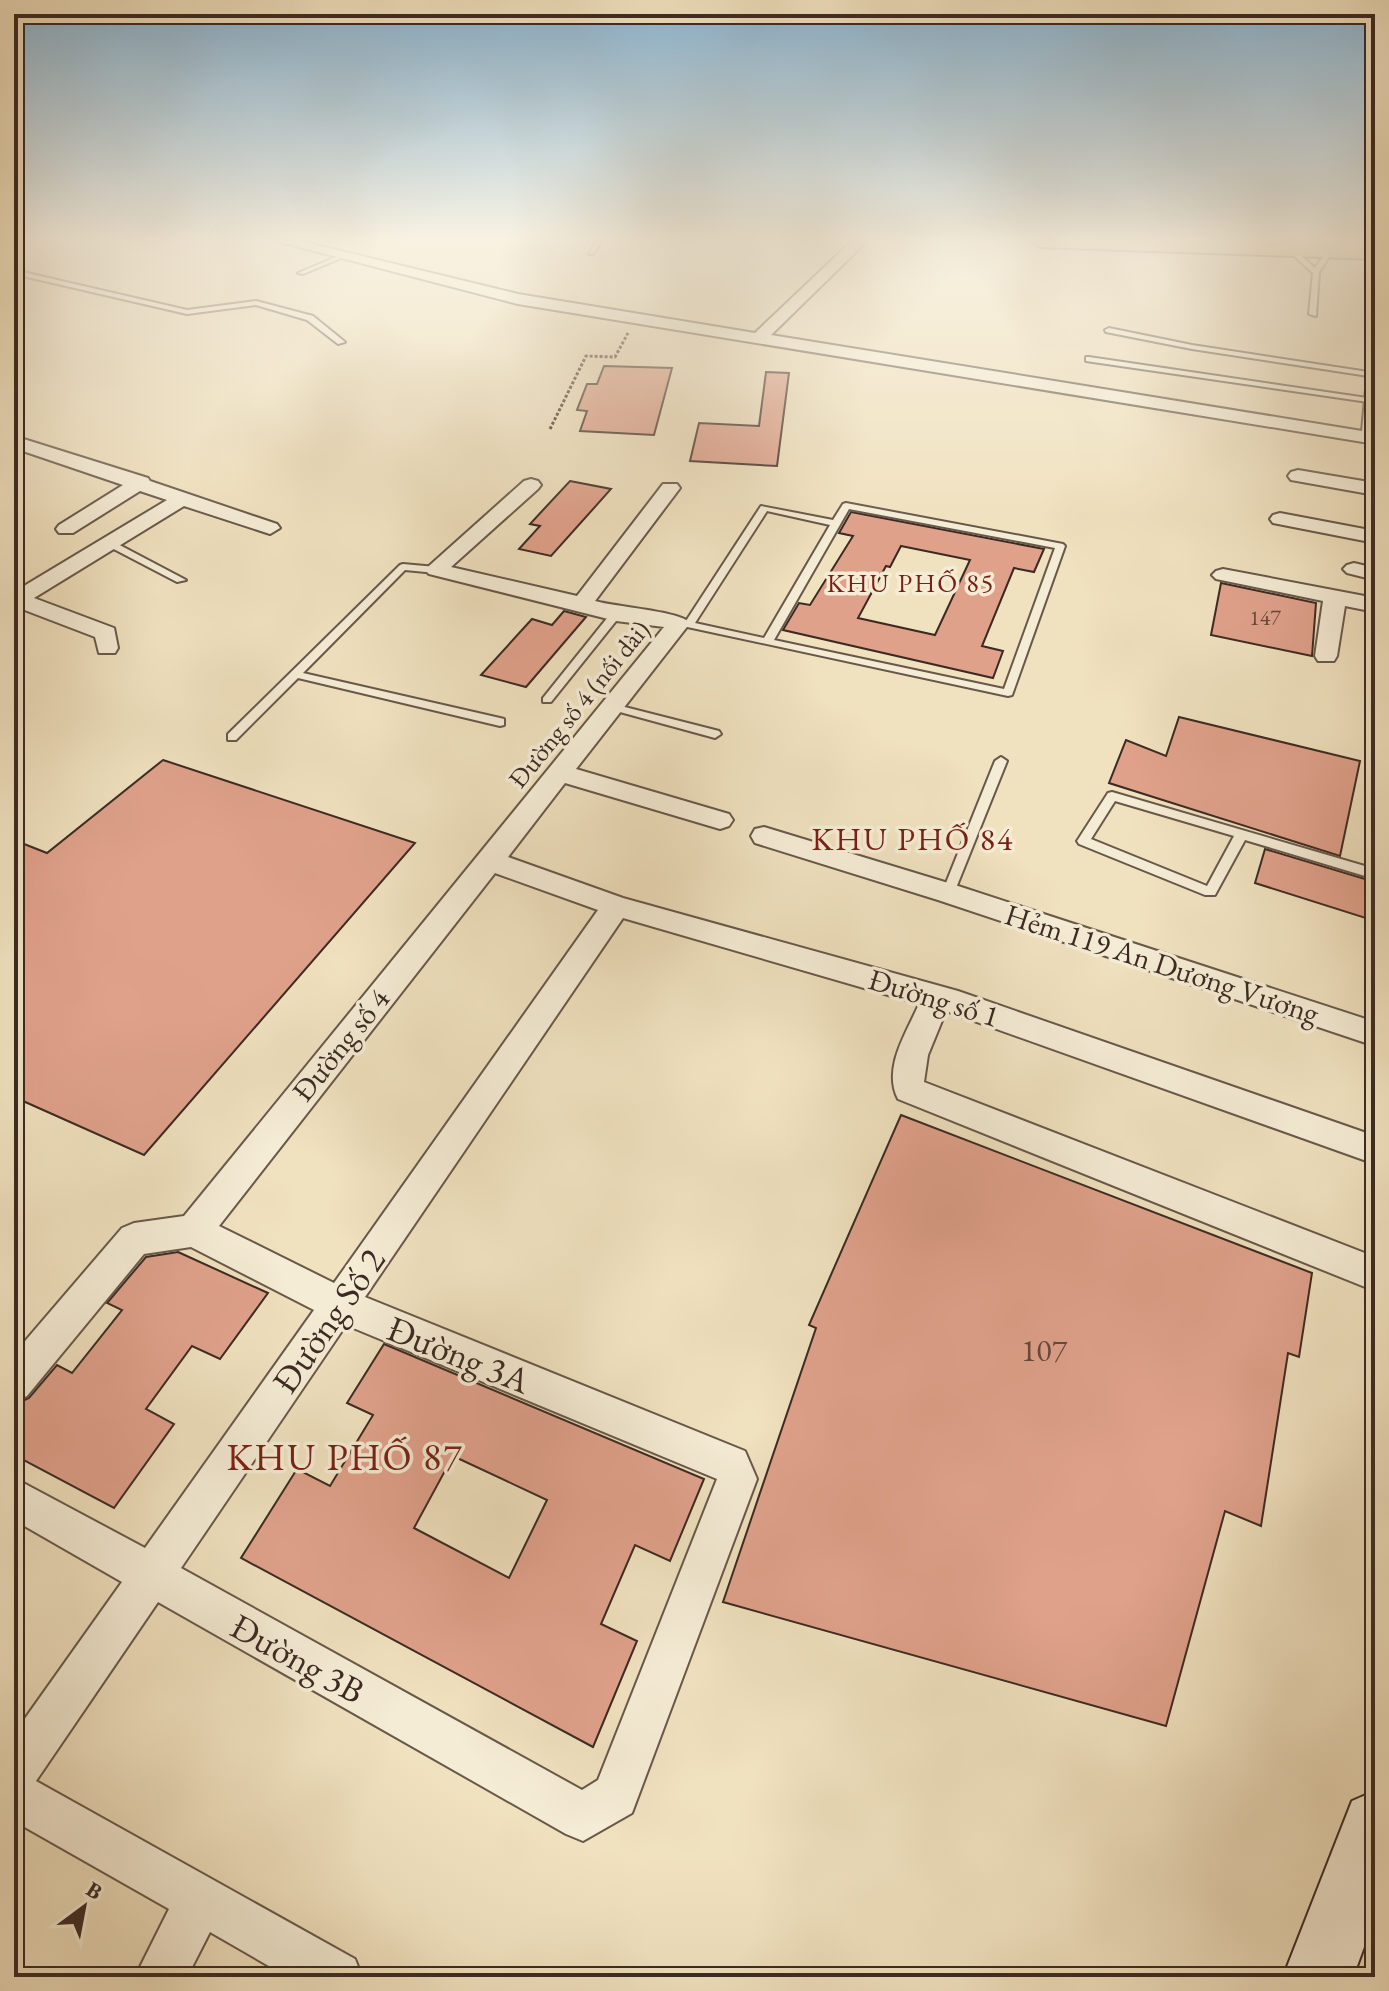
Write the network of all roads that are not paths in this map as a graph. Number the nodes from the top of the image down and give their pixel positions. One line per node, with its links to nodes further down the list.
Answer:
1 (331, 334): 6 (lane)
2 (741, 334): 5 (street)
3 (763, 334): 5 (street)
4 (1128, 334): 8 (lane)
5 (760, 337): 11 (street)
6 (341, 342)
7 (1089, 359): 10 (lane)
8 (1375, 375)
9 (1375, 389): 10 (street)
10 (1374, 401): 11 (street)
11 (1373, 438)
12 (14, 442): 14 (street)
13 (1298, 476): 17 (street)
14 (141, 482): 18 (street); 22 (street)
15 (531, 485): 25 (street)
16 (670, 488): 30 (street, Đường số 4 (nối dài))
17 (1375, 489)
18 (185, 497): 21 (street); 24 (street)
19 (1280, 519): 23 (street)
20 (836, 523): 33 (lane); 34 (lane); 34 (lane)
21 (270, 528)
22 (66, 529)
23 (1375, 537)
24 (109, 543): 27 (lane); 29 (street)
25 (436, 570): 30 (street); 37 (lane)
26 (1223, 575): 28 (street)
27 (181, 580)
28 (1335, 597): 31 (street); 36 (street)
29 (15, 599): 35 (street)
30 (582, 604): 32 (street, Đường số 4 (nối dài))
31 (1375, 605)
32 (616, 614): 33 (street, Đường số 4 (nối dài)); 38 (lane)
33 (684, 624): 34 (lane); 39 (street, Đường số 4 (nối dài))
34 (767, 642)
35 (107, 648)
36 (1326, 656)
37 (295, 674): 40 (lane); 42 (lane)
38 (547, 700)
39 (613, 707): 41 (lane); 44 (street, Đường số 4 (nối dài))
40 (500, 722)
41 (715, 734)
42 (232, 737)
43 (1001, 761): 50 (lane)
44 (561, 773): 45 (street); 48 (street, Đường số 4 (nối dài))
45 (720, 820)
46 (1241, 835): 46 (lane); 49 (lane)
47 (764, 836): 50 (street, Hẻm 119 An Dương Vương)
48 (489, 860): 51 (street, Đường số 1); 55 (street, Đường số 4)
49 (1375, 874)
50 (948, 893): 53 (street, Hẻm 119 An Dương Vương)
51 (616, 906): 52 (street, Đường số 1); 57 (street, Đường Số 2)
52 (937, 997): 54 (street, Đường số 1); 56 (street)
53 (1375, 1034)
54 (1375, 1150)
55 (194, 1231): 57 (street, Đường 3A); 58 (street)
56 (1375, 1274)
57 (339, 1304): 60 (street, Đường Số 2); 63 (street, Đường 3A)
58 (14, 1383)
59 (14, 1498): 60 (street, Đường 3B)
60 (151, 1576): 61 (street, Đường Số 2); 63 (street, Đường 3B)
61 (14, 1773)
62 (14, 1795): 65 (street)
63 (583, 1817)
64 (1375, 1824): 68 (main road)
65 (200, 1900): 66 (street); 67 (street)
66 (160, 1977)
67 (337, 1977)
68 (1318, 1977)

